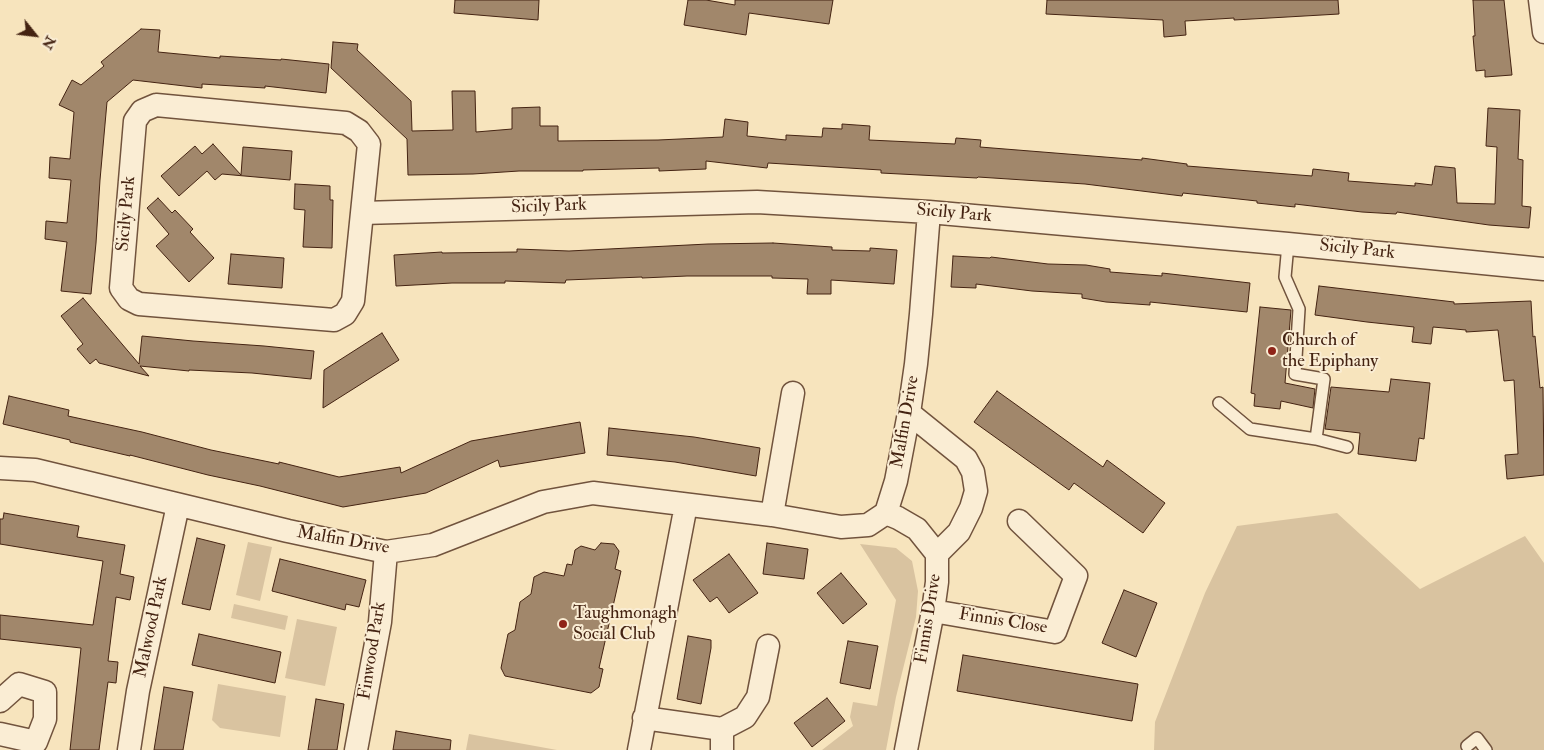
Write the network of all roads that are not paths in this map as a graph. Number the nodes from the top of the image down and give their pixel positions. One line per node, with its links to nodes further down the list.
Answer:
1 (1540, 0): 2 (street)
2 (1544, 32)
3 (929, 212): 4 (street, Sicily Park); 5 (street, Sicily Park); 9 (street, Malfin Drive)
4 (362, 213): 4 (street, Sicily Park)
5 (1288, 244): 6 (street, Sicily Park); 10 (lane)
6 (1544, 270)
7 (793, 393): 16 (street)
8 (1219, 404): 10 (lane)
9 (909, 413): 15 (street, Malfin Drive); 19 (street)
10 (1316, 439): 11 (lane)
11 (1347, 447)
12 (0, 468): 13 (street, Malfin Drive)
13 (178, 505): 18 (street, Malfin Drive); 27 (street, Malwood Park)
14 (686, 506): 16 (street, Malfin Drive); 18 (street, Malfin Drive); 23 (street)
15 (886, 513): 16 (street, Malfin Drive); 19 (street, Finnis Drive)
16 (772, 515)
17 (1019, 521): 20 (street, Finnis Close)
18 (386, 552): 28 (street, Finwood Park)
19 (937, 554): 20 (street, Finnis Drive)
20 (933, 611): 30 (street, Finnis Drive)
21 (768, 646): 25 (street)
22 (0, 701): 24 (street)
23 (644, 718): 25 (street); 29 (street)
24 (0, 734)
25 (722, 740)
26 (1467, 746): 31 (lane)
27 (129, 750)
28 (356, 750)
29 (639, 750)
30 (906, 750)
31 (1486, 750)

